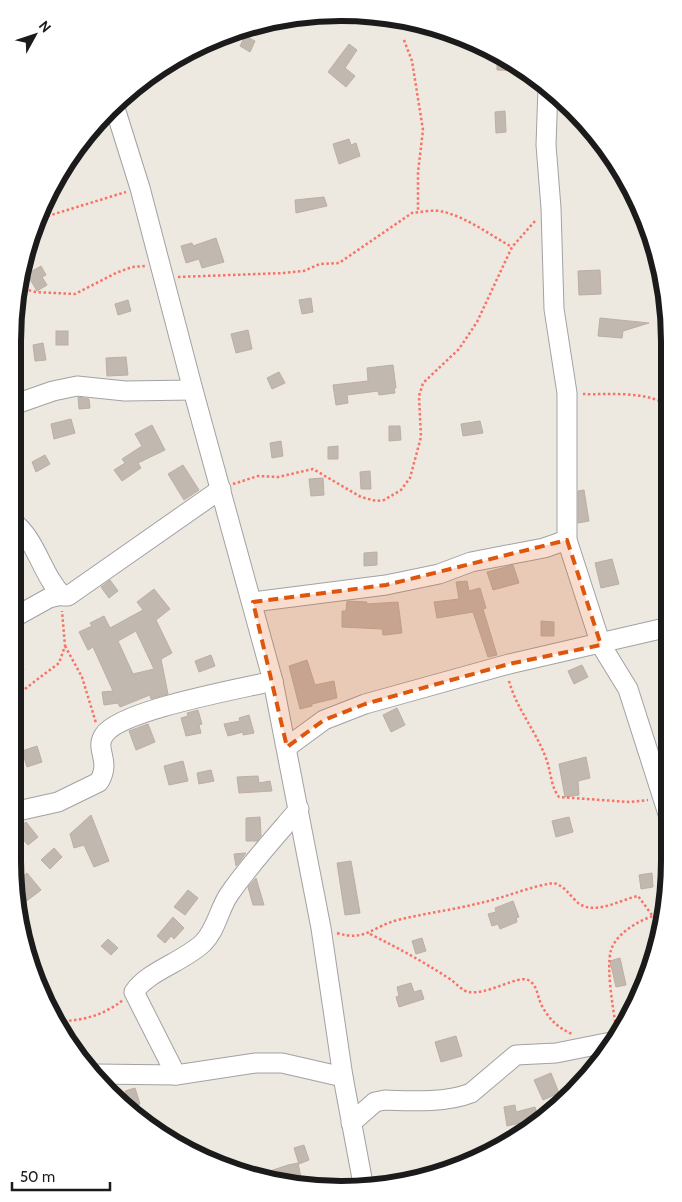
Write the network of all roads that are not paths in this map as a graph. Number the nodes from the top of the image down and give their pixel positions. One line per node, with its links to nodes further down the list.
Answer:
1 (548, 97): 7 (street)
2 (117, 113): 3 (street)
3 (192, 390): 4 (street); 5 (street)
4 (21, 402)
5 (221, 488): 8 (street); 9 (street)
6 (21, 532): 8 (street)
7 (567, 540): 9 (street); 12 (street)
8 (62, 595): 10 (street)
9 (253, 602): 13 (street)
10 (21, 614)
11 (661, 629): 12 (street)
12 (601, 645): 14 (street); 15 (street)
13 (273, 680): 14 (street); 17 (street)
14 (287, 747): 16 (street)
15 (661, 790)
16 (299, 809): 20 (street); 21 (street)
17 (21, 810)
18 (607, 1039): 22 (street)
19 (103, 1074): 20 (street)
20 (176, 1075): 21 (street)
21 (343, 1077): 22 (street)
22 (351, 1123): 23 (street)
23 (362, 1180)

